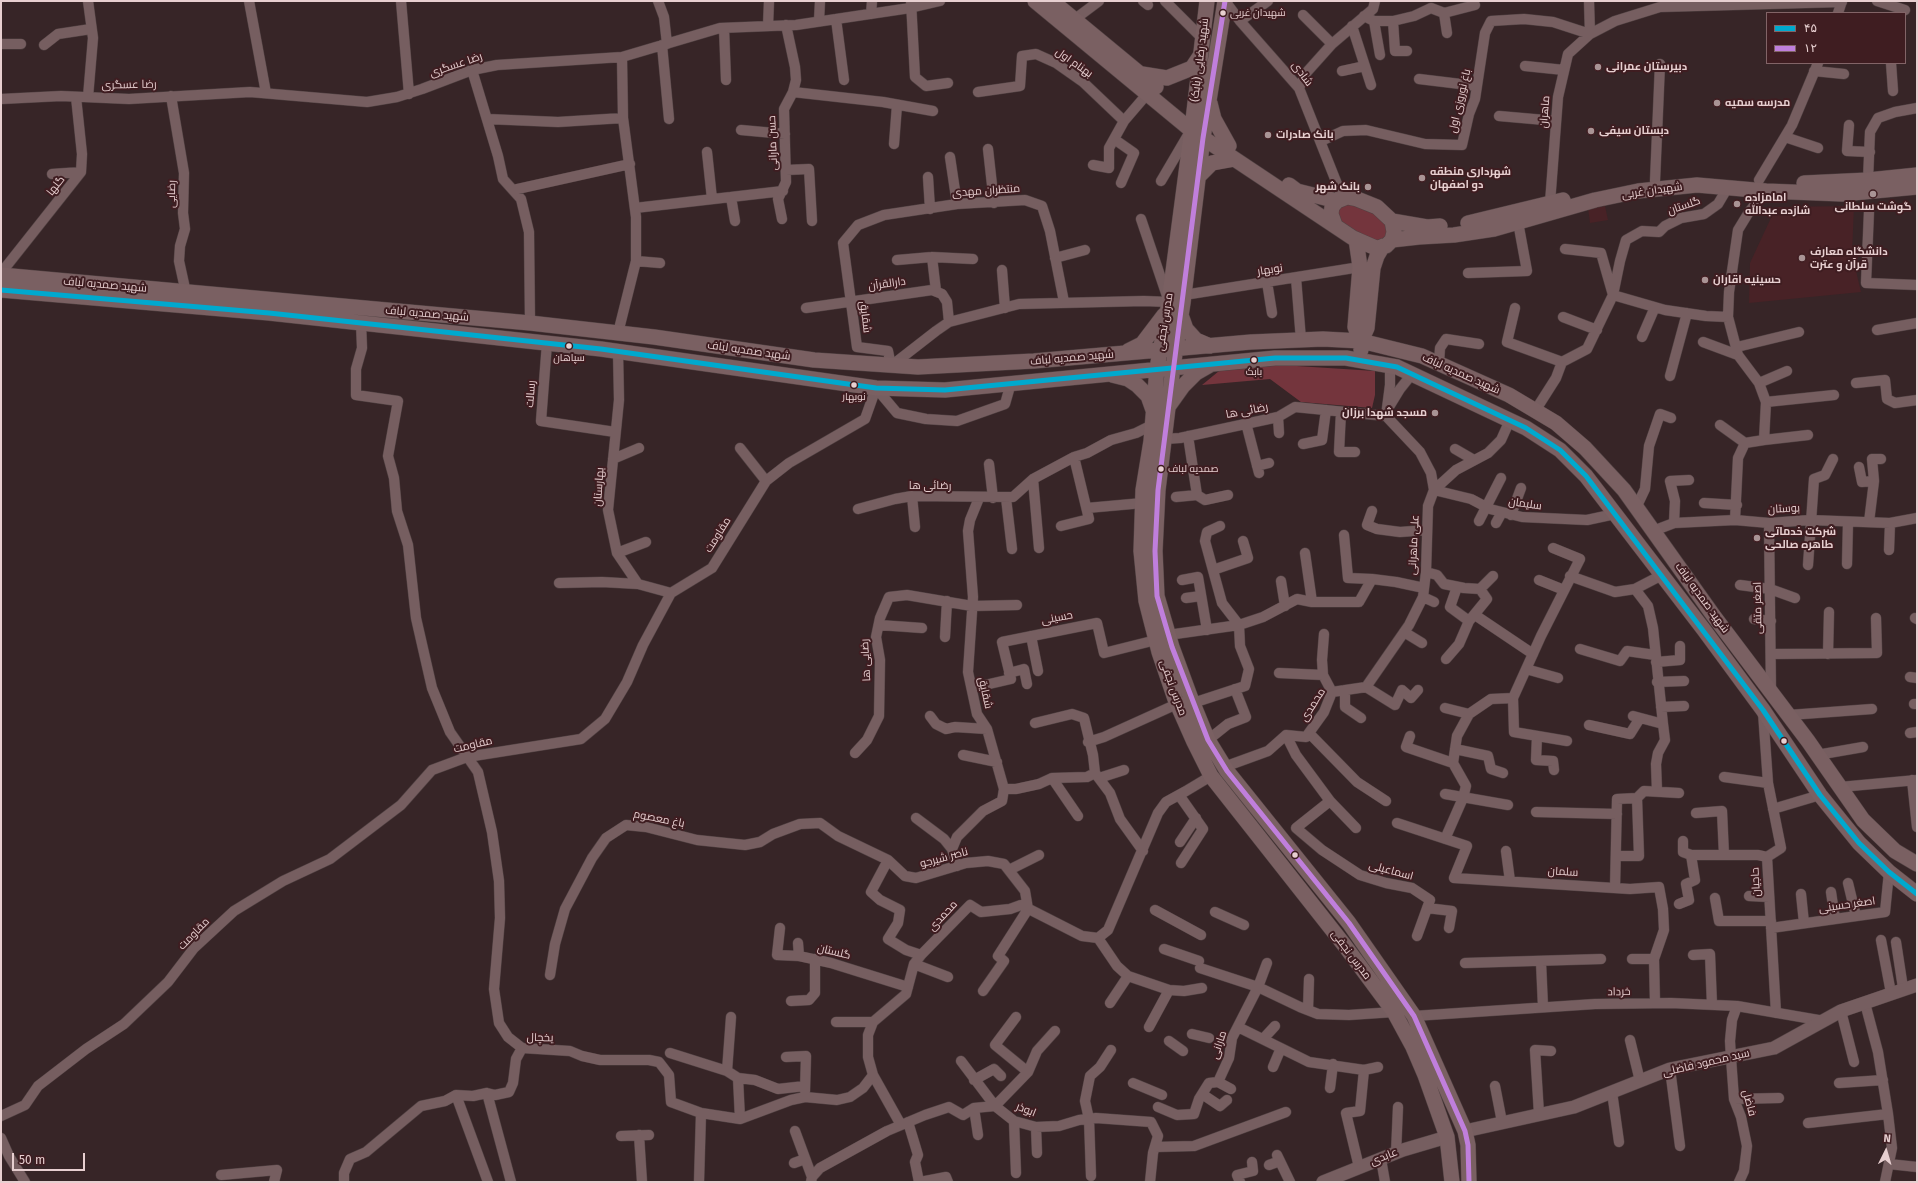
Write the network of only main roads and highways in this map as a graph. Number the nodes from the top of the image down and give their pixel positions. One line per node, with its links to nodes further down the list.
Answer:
1 (1034, 1): 8 (main road)
2 (1052, 1): 6 (main road)
3 (1207, 1): 5 (main road, شهید رضایی (بابک))
4 (1225, 1): 7 (main road, شهید رضایی (بابک))
5 (1200, 56): 6 (main road); 8 (main road, شهید رضایی (بابک))
6 (1142, 74): 8 (main road)
7 (1209, 100): 8 (main road, شهید رضایی (بابک)); 9 (main road)
8 (1198, 129): 9 (main road); 11 (main road, مدرس نجفی); 22 (main road, مدرس نجفی)
9 (1231, 152): 11 (main road); 14 (main road); 16 (main road)
10 (1917, 174): 12 (main road, شهیدان غربی)
11 (1198, 177): 22 (main road, مدرس نجفی)
12 (1763, 185): 13 (main road, شهیدان غربی); 15 (main road, شهیدان غربی); 18 (main road, شهیدان غربی)
13 (1917, 187)
14 (1340, 200): 15 (main road); 16 (main road)
15 (1392, 221): 18 (main road)
16 (1335, 225): 17 (main road)
17 (1356, 239): 18 (main road); 23 (main road)
18 (1387, 243): 23 (main road)
19 (1, 274): 21 (main road, شهید صمدیه لباف)
20 (1, 290): 21 (main road, شهید صمدیه لباف)
21 (240, 304): 27 (main road, شهید صمدیه لباف); 32 (main road, شهید صمدیه لباف)
22 (1173, 309): 24 (main road); 25 (main road, مدرس نجفی); 26 (main road, مدرس نجفی); 27 (main road)
23 (1361, 341): 24 (main road, شهید صمدیه لباف); 28 (main road); 35 (main road, شهید صمدیه لباف)
24 (1210, 346): 25 (main road, شهید صمدیه لباف)
25 (1176, 349): 26 (main road, شهید صمدیه لباف); 30 (main road, مدرس نجفی)
26 (1161, 350): 27 (main road, شهید صمدیه لباف); 31 (main road, مدرس نجفی)
27 (1120, 354)
28 (1360, 360): 29 (main road, شهید صمدیه لباف); 36 (main road, شهید صمدیه لباف)
29 (1214, 363): 30 (main road, شهید صمدیه لباف); 33 (main road)
30 (1173, 367): 31 (main road, شهید صمدیه لباف); 33 (main road, مدرس نجفی)
31 (1157, 368): 32 (main road, شهید صمدیه لباف); 33 (main road, مدرس نجفی)
32 (1105, 374): 33 (main road)
33 (1158, 415): 34 (main road, مدرس نجفی); 34 (main road, مدرس نجفی)
34 (1162, 637): 38 (main road, مدرس نجفی); 40 (main road, مدرس نجفی)
35 (1756, 672): 36 (main road); 37 (main road, شهید صمدیه لباف)
36 (1742, 682): 39 (main road, شهید صمدیه لباف)
37 (1917, 864)
38 (1323, 890): 40 (main road); 42 (main road, مدرس نجفی)
39 (1917, 894)
40 (1310, 902): 41 (main road, مدرس نجفی)
41 (1452, 1182)
42 (1469, 1182)

